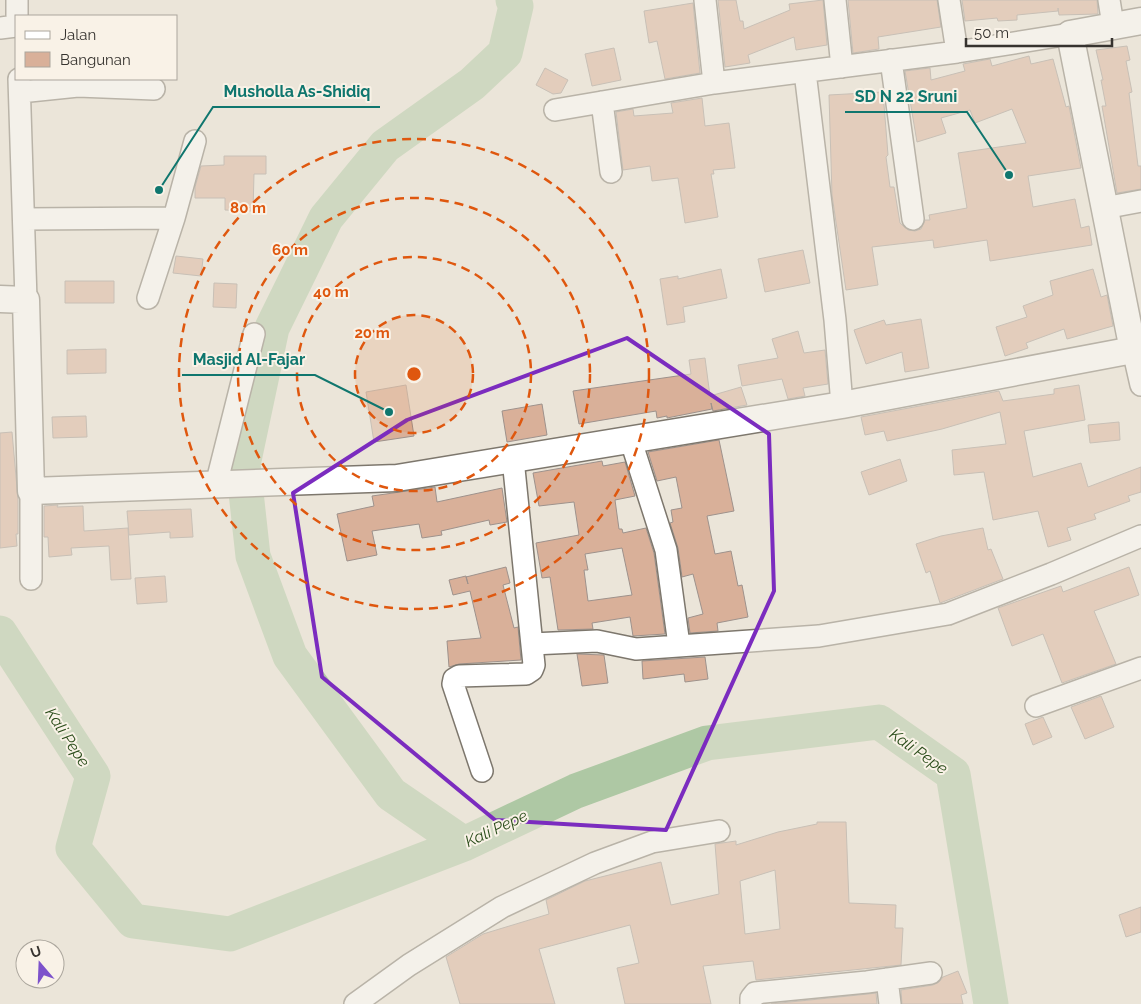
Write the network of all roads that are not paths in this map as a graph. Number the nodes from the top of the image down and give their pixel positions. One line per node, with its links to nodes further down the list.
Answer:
1 (17, 0): 6 (street)
2 (705, 0): 15 (street)
3 (835, 0): 13 (street)
4 (949, 0): 11 (street)
5 (1111, 13): 7 (street); 10 (street)
6 (18, 15)
7 (1141, 21)
8 (15, 26): 9 (street)
9 (0, 28)
10 (1070, 34): 11 (street); 23 (street)
11 (957, 52): 12 (street)
12 (891, 60): 13 (street); 26 (street)
13 (842, 67): 14 (street)
14 (804, 72): 15 (street); 33 (street)
15 (714, 83): 18 (street)
16 (20, 85): 17 (street); 24 (street)
17 (154, 89)
18 (602, 102): 19 (street); 21 (street)
19 (555, 110)
20 (195, 141): 25 (street)
21 (611, 172)
22 (1141, 201): 23 (street)
23 (1104, 208): 31 (street)
24 (24, 218): 25 (street); 29 (street)
25 (174, 218): 27 (street)
26 (913, 219)
27 (148, 298)
28 (0, 300): 29 (street)
29 (26, 300): 37 (street)
30 (254, 334): 36 (street)
31 (1133, 350): 32 (street); 33 (street)
32 (1141, 386)
33 (842, 405): 34 (street)
34 (631, 441): 35 (street); 41 (street)
35 (513, 459): 36 (street); 40 (street)
36 (219, 485): 37 (street)
37 (31, 491): 39 (street)
38 (1141, 536): 41 (street)
39 (30, 579)
40 (532, 644): 41 (street); 44 (street)
41 (679, 645)
42 (1141, 668): 43 (street)
43 (1036, 706)
44 (482, 771)
45 (719, 832): 48 (street)
46 (931, 973): 47 (street)
47 (887, 979): 49 (street); 50 (street)
48 (355, 1004)
49 (751, 1004)
50 (890, 1004)

